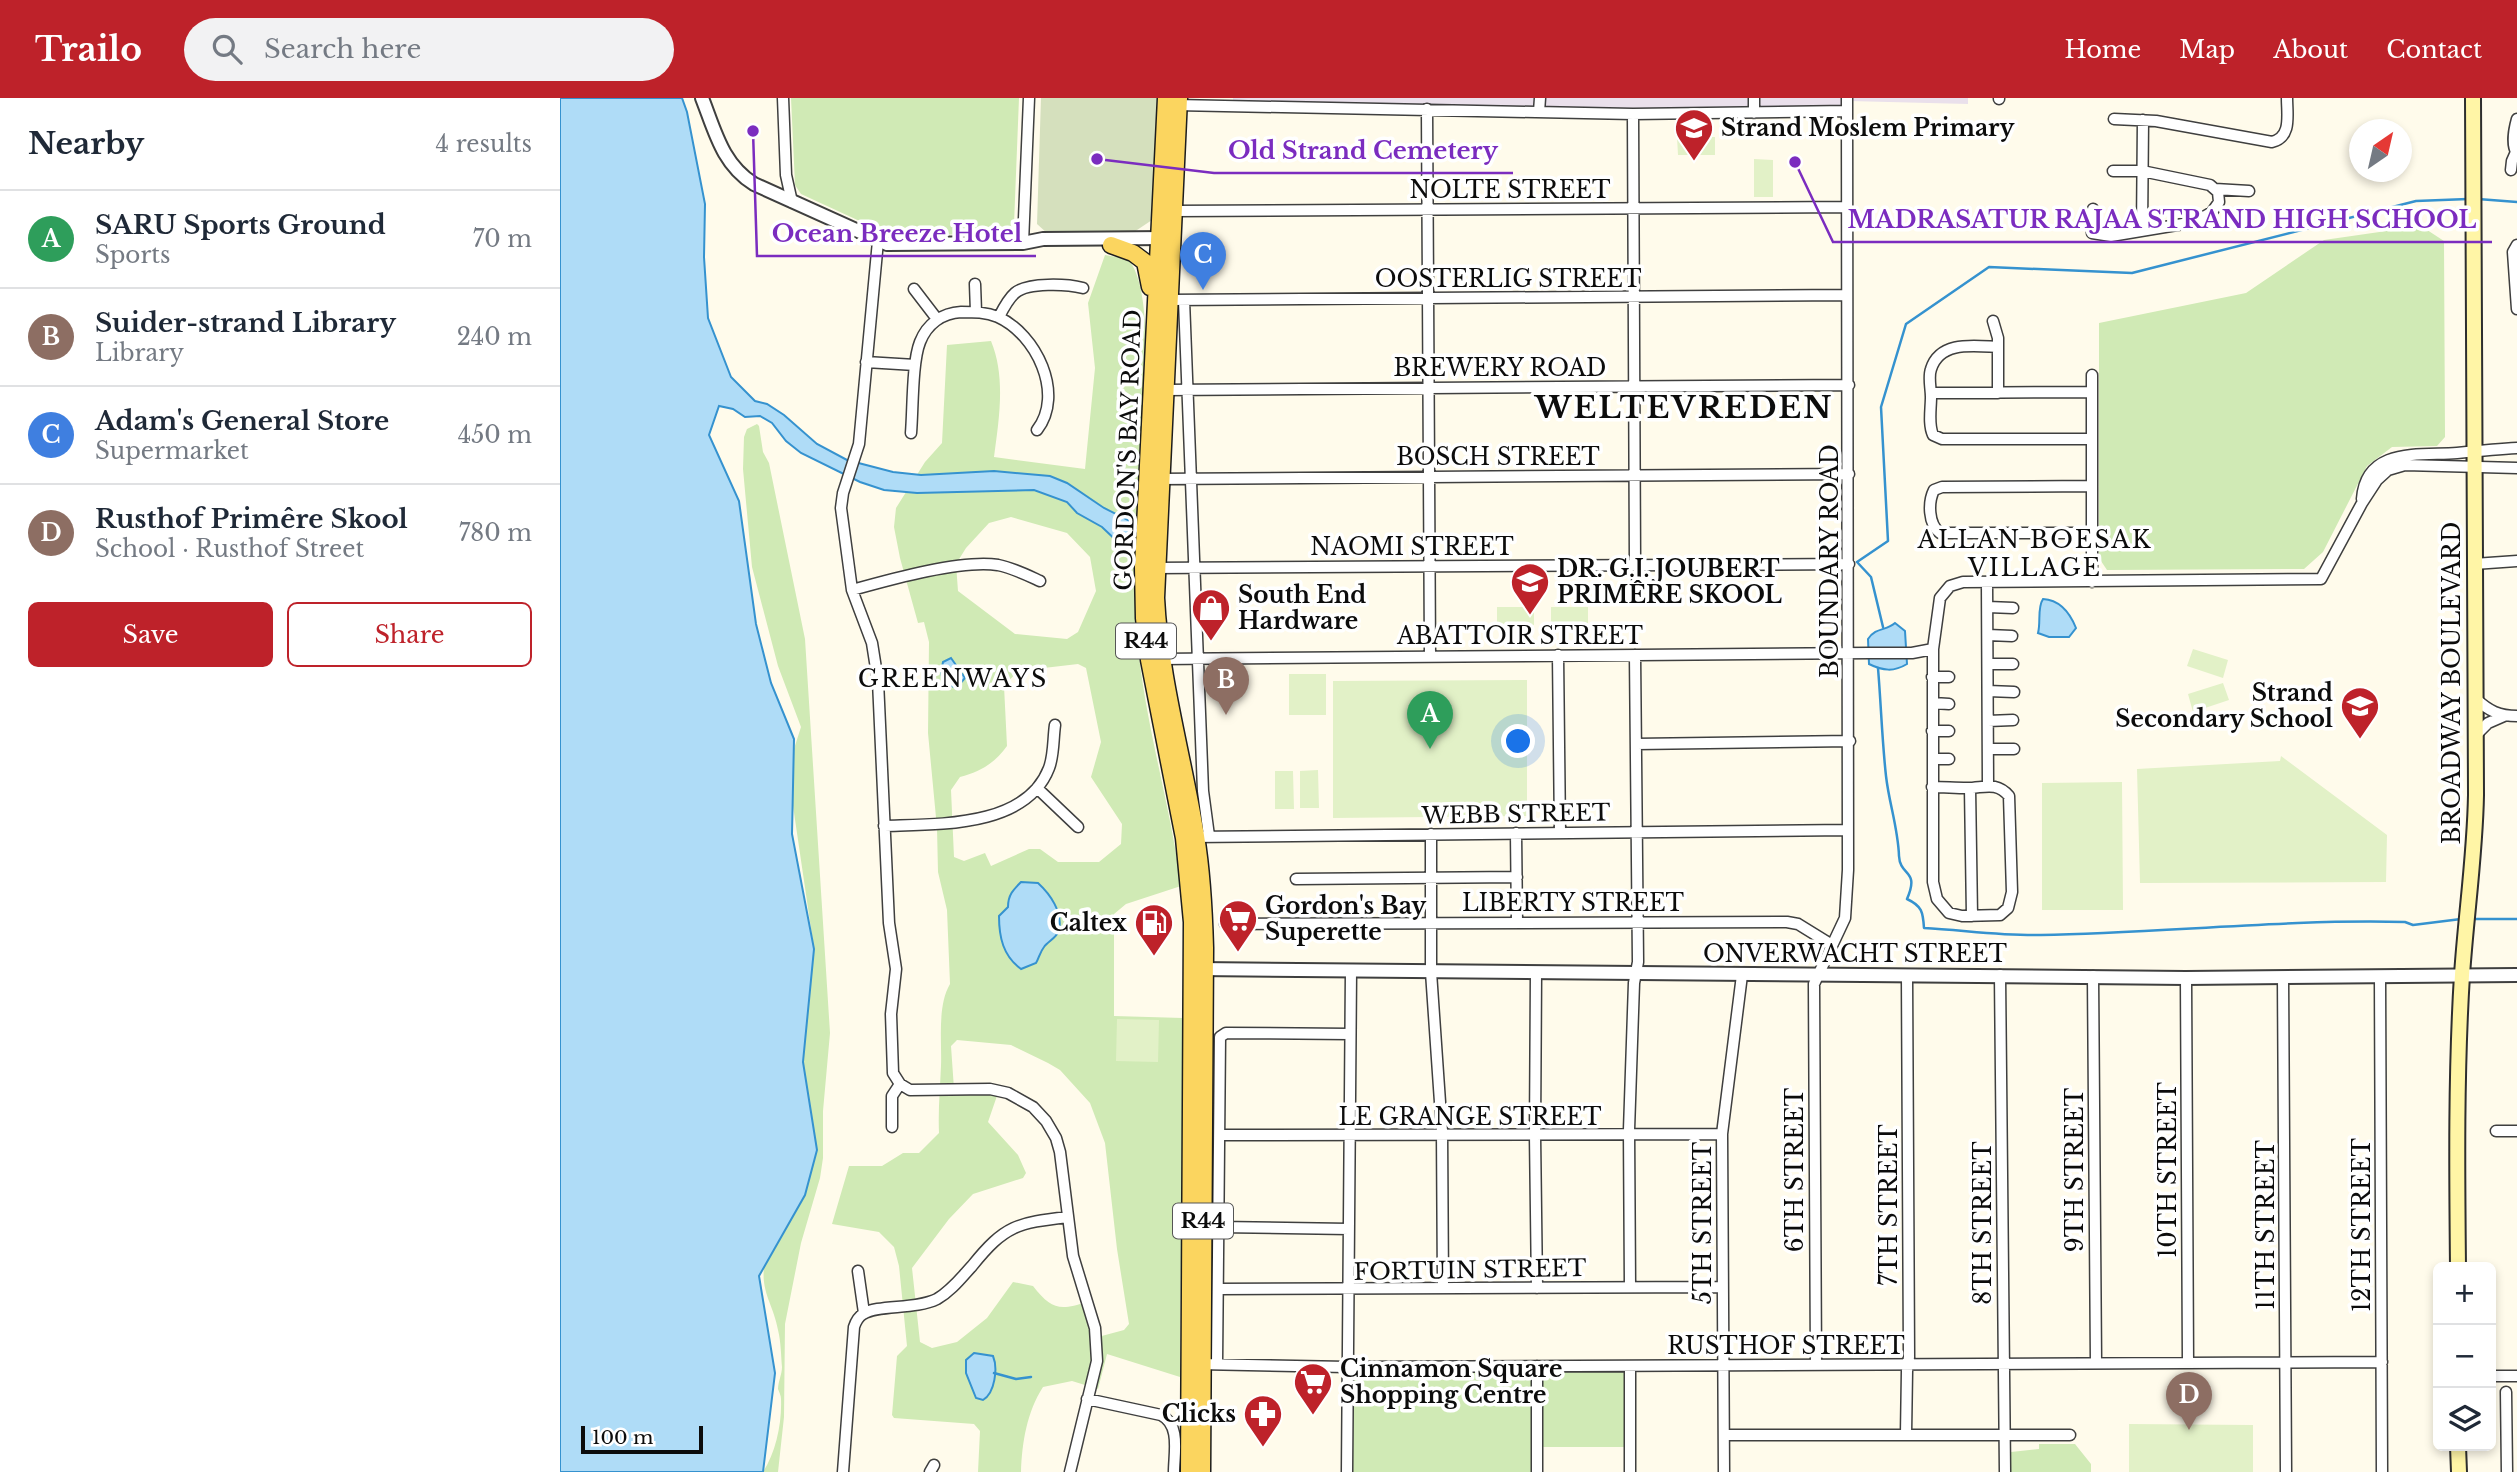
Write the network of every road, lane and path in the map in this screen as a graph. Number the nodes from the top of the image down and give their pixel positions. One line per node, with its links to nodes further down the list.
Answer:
1 (702, 98): 24 (street)
2 (783, 98): 24 (street)
3 (1029, 98): 33 (street)
4 (1540, 98): 12 (street)
5 (1754, 98): 13 (street)
6 (1847, 98): 11 (street, BOUNDARY ROAD)
7 (2287, 98): 17 (street)
8 (2473, 98): 64 (main road, BROADWAY BOULEVARD)
9 (1173, 102): 10 (street); 29 (main road, GORDON'S BAY ROAD / R44); 32 (main road, GORDON'S BAY ROAD / R44)
10 (1427, 109): 12 (street); 28 (street)
11 (1847, 111): 13 (street); 25 (street, BOUNDARY ROAD)
12 (1539, 112): 14 (street)
13 (1754, 113): 14 (street)
14 (1633, 114): 26 (street)
15 (2114, 119): 17 (street)
16 (2517, 119): 18 (street)
17 (2143, 120): 21 (street)
18 (2516, 153): 19 (street)
19 (2511, 170)
20 (2113, 171): 21 (street)
21 (2142, 171): 22 (street); 30 (street)
22 (2215, 188): 23 (street); 30 (street)
23 (2249, 191)
24 (792, 202): 31 (street)
25 (1846, 206): 26 (street, NOLTE STREET); 39 (street, BOUNDARY ROAD)
26 (1632, 208): 28 (street, NOLTE STREET); 40 (street)
27 (2093, 209): 30 (street)
28 (1427, 210): 29 (street, NOLTE STREET); 41 (street)
29 (1174, 211): 32 (main road, GORDON'S BAY ROAD / R44)
30 (2142, 230)
31 (878, 241): 33 (street); 49 (street)
32 (1166, 242): 33 (street); 35 (street); 42 (main road, GORDON'S BAY ROAD / R44)
33 (1028, 243): 35 (street)
34 (2517, 245): 43 (street)
35 (1111, 246): 42 (main road)
36 (975, 284): 44 (street)
37 (1083, 288): 45 (street)
38 (914, 289): 46 (street)
39 (1847, 295): 40 (street, OOSTERLIG STREET); 52 (street, BOUNDARY ROAD)
40 (1633, 297): 41 (street, OOSTERLIG STREET); 53 (street)
41 (1428, 298): 42 (street, OOSTERLIG STREET); 54 (street)
42 (1170, 304): 55 (main road, GORDON'S BAY ROAD / R44); 56 (street)
43 (2517, 309)
44 (975, 312): 45 (street); 46 (street)
45 (999, 317): 60 (street)
46 (937, 319): 50 (street)
47 (1993, 321): 48 (street)
48 (1998, 346): 58 (street); 59 (street)
49 (866, 362): 50 (street); 85 (street)
50 (915, 365): 61 (street)
51 (2092, 375): 57 (street)
52 (1849, 385): 53 (street, BREWERY ROAD); 67 (street, BOUNDARY ROAD)
53 (1634, 386): 54 (street, BREWERY ROAD); 68 (street)
54 (1428, 388): 56 (street, BREWERY ROAD); 69 (street)
55 (1158, 390): 56 (street, BREWERY ROAD); 70 (main road, GORDON'S BAY ROAD / R44)
56 (1187, 390): 71 (street)
57 (2091, 392): 59 (street); 62 (street)
58 (1931, 393): 59 (street); 62 (street)
59 (1998, 393)
60 (1037, 430)
61 (911, 433)
62 (2091, 439): 72 (street)
63 (2517, 449): 64 (street)
64 (2474, 450): 65 (main road, BROADWAY BOULEVARD); 73 (street)
65 (2475, 467): 66 (street); 73 (street); 77 (main road, BROADWAY BOULEVARD)
66 (2517, 468)
67 (1849, 474): 68 (street, BOSCH STREET); 76 (street, BOUNDARY ROAD)
68 (1635, 475): 69 (street, BOSCH STREET); 78 (street)
69 (1429, 477): 71 (street, BOSCH STREET); 79 (street)
70 (1154, 479): 71 (street, BOSCH STREET); 80 (main road, GORDON'S BAY ROAD / R44)
71 (1191, 479): 81 (street)
72 (2092, 486): 74 (street); 74 (street)
73 (2361, 503): 84 (street)
74 (2092, 533): 84 (street)
75 (2517, 561): 77 (street)
76 (1849, 564): 78 (street, NAOMI STREET); 91 (street, BOUNDARY ROAD)
77 (2474, 564): 103 (main road, BROADWAY BOULEVARD)
78 (1635, 565): 79 (street, NAOMI STREET)
79 (1429, 566): 81 (street, NAOMI STREET); 94 (street)
80 (1150, 568): 81 (street, NAOMI STREET); 96 (main road, GORDON'S BAY ROAD / R44)
81 (1194, 568): 95 (street)
82 (1040, 581): 85 (street)
83 (1987, 582): 84 (street); 86 (street); 90 (street)
84 (2092, 582)
85 (852, 590): 124 (street)
86 (1988, 607): 87 (street); 88 (street)
87 (2013, 608)
88 (1988, 635): 89 (street); 97 (street)
89 (2012, 636)
90 (1933, 649): 91 (street, ABATTOIR STREET); 99 (street)
91 (1850, 653): 93 (street, ABATTOIR STREET); 114 (street, BOUNDARY ROAD)
92 (1558, 655): 93 (street, ABATTOIR STREET); 94 (street, ABATTOIR STREET); 127 (street)
93 (1635, 655): 115 (street)
94 (1430, 656): 95 (street, ABATTOIR STREET)
95 (1197, 658): 96 (street, ABATTOIR STREET); 131 (street)
96 (1155, 660): 131 (main road, GORDON'S BAY ROAD / R44)
97 (1988, 664): 98 (street); 101 (street)
98 (2013, 664)
99 (1932, 677): 100 (street); 104 (street)
100 (1949, 677)
101 (1988, 691): 102 (street); 109 (street)
102 (2014, 692)
103 (2476, 699): 106 (street); 113 (main road, BROADWAY BOULEVARD)
104 (1933, 704): 105 (street); 111 (street)
105 (1949, 704)
106 (2504, 716): 107 (street); 113 (street)
107 (2517, 716)
108 (2013, 720): 109 (street)
109 (1988, 721): 116 (street)
110 (1055, 725): 122 (street)
111 (1933, 731): 112 (street); 118 (street)
112 (1949, 732)
113 (2476, 735): 152 (main road, BROADWAY BOULEVARD)
114 (1850, 741): 115 (street); 126 (street, BOUNDARY ROAD)
115 (1636, 744): 128 (street)
116 (1988, 748): 117 (street); 120 (street)
117 (2014, 749)
118 (1933, 759): 119 (street); 121 (street)
119 (1949, 759)
120 (1988, 785): 123 (street); 135 (street)
121 (1932, 787): 123 (street); 135 (street)
122 (1037, 788): 124 (street); 125 (street)
123 (1970, 788): 135 (street)
124 (884, 826): 157 (street)
125 (1078, 827)
126 (1848, 830): 128 (street, WEBB STREET); 140 (street, BOUNDARY ROAD)
127 (1560, 832): 128 (street, WEBB STREET); 129 (street, WEBB STREET)
128 (1637, 832): 136 (street)
129 (1516, 833): 130 (street, WEBB STREET); 132 (street)
130 (1432, 834): 131 (street, WEBB STREET); 133 (street)
131 (1196, 837): 141 (main road, GORDON'S BAY ROAD / R44); 141 (main road, GORDON'S BAY ROAD / R44)
132 (1517, 877): 133 (street); 138 (street)
133 (1432, 878): 134 (street); 137 (street)
134 (1296, 879)
135 (1972, 916)
136 (1638, 922): 138 (street, LIBERTY STREET); 140 (street, LIBERTY STREET); 145 (street)
137 (1432, 923): 138 (street, LIBERTY STREET); 139 (street, LIBERTY STREET); 143 (street)
138 (1517, 923)
139 (1225, 924)
140 (1832, 945): 147 (street, BOUNDARY ROAD)
141 (1199, 969): 142 (street, ONVERWACHT STREET); 183 (main road, GORDON'S BAY ROAD / R44)
142 (1351, 971): 143 (street, ONVERWACHT STREET); 156 (street)
143 (1431, 972): 144 (street, ONVERWACHT STREET); 166 (street)
144 (1536, 972): 145 (street, ONVERWACHT STREET); 162 (street)
145 (1636, 974): 146 (street, ONVERWACHT STREET); 163 (street)
146 (1742, 975): 147 (street, ONVERWACHT STREET); 164 (street, 5TH STREET)
147 (1819, 975): 150 (street, ONVERWACHT STREET); 187 (street, 6TH STREET)
148 (2000, 975): 150 (street, ONVERWACHT STREET); 151 (street, ONVERWACHT STREET); 185 (street, 8TH STREET)
149 (2517, 975): 152 (street, ONVERWACHT STREET)
150 (1907, 976): 184 (street, 7TH STREET)
151 (2093, 976): 155 (street, ONVERWACHT STREET); 181 (street, 9TH STREET)
152 (2462, 976): 154 (street, ONVERWACHT STREET); 170 (main road, BROADWAY BOULEVARD)
153 (2283, 977): 154 (street, ONVERWACHT STREET); 155 (street, ONVERWACHT STREET); 179 (street, 11TH STREET)
154 (2380, 977): 180 (street, 12TH STREET)
155 (2186, 978): 182 (street, 10TH STREET)
156 (1350, 1034): 161 (street); 165 (street)
157 (900, 1084): 158 (street); 167 (street)
158 (892, 1127)
159 (2496, 1130): 160 (street)
160 (2517, 1131)
161 (1219, 1135): 165 (street, LE GRANGE STREET); 168 (street)
162 (1535, 1135): 163 (street, LE GRANGE STREET); 166 (street, LE GRANGE STREET); 175 (street)
163 (1629, 1135): 164 (street, LE GRANGE STREET); 172 (street)
164 (1722, 1135): 173 (street, 5TH STREET)
165 (1349, 1136): 166 (street, LE GRANGE STREET); 169 (street)
166 (1442, 1136): 174 (street)
167 (1068, 1217): 178 (street); 194 (street)
168 (1219, 1227): 169 (street); 176 (street)
169 (1349, 1228): 177 (street)
170 (2458, 1262)
171 (858, 1271): 178 (street)
172 (1630, 1287): 173 (street, FORTUIN STREET); 175 (street, FORTUIN STREET)
173 (1722, 1287): 186 (street, 5TH STREET)
174 (1443, 1288): 175 (street, FORTUIN STREET); 177 (street, FORTUIN STREET)
175 (1537, 1288)
176 (1218, 1289): 177 (street, FORTUIN STREET); 183 (street)
177 (1348, 1291): 190 (street)
178 (864, 1313): 201 (street)
179 (2286, 1362): 180 (street, RUSTHOF STREET); 182 (street, RUSTHOF STREET); 211 (street, 11TH STREET)
180 (2382, 1362): 212 (street, 12TH STREET)
181 (2096, 1363): 182 (street, RUSTHOF STREET); 185 (street, RUSTHOF STREET)
182 (2188, 1363)
183 (1204, 1364): 190 (street, RUSTHOF STREET); 204 (main road, GORDON'S BAY ROAD / R44); 205 (main road, GORDON'S BAY ROAD / R44)
184 (1908, 1364): 185 (street, RUSTHOF STREET); 187 (street, RUSTHOF STREET); 196 (street, 7TH STREET)
185 (2003, 1364): 197 (street, 8TH STREET)
186 (1723, 1365): 187 (street, RUSTHOF STREET); 189 (street, RUSTHOF STREET); 198 (street, 5TH STREET)
187 (1816, 1365)
188 (1537, 1366): 189 (street, RUSTHOF STREET); 190 (street, RUSTHOF STREET); 207 (street)
189 (1630, 1366): 208 (street)
190 (1347, 1367): 206 (street)
191 (2496, 1376): 192 (street)
192 (2517, 1376)
193 (2506, 1392): 195 (street)
194 (1087, 1399): 202 (street); 203 (street)
195 (2512, 1423): 214 (street)
196 (1906, 1434): 197 (street); 198 (street)
197 (2005, 1434): 199 (street); 210 (street, 8TH STREET)
198 (1724, 1435): 209 (street, 5TH STREET)
199 (2070, 1435)
200 (2458, 1451): 213 (main road)
201 (843, 1472)
202 (1070, 1472)
203 (1174, 1472)
204 (1189, 1472)
205 (1202, 1472)
206 (1347, 1472)
207 (1537, 1472)
208 (1630, 1472)
209 (1724, 1472)
210 (2005, 1472)
211 (2286, 1472)
212 (2382, 1472)
213 (2459, 1472)
214 (2507, 1472)

